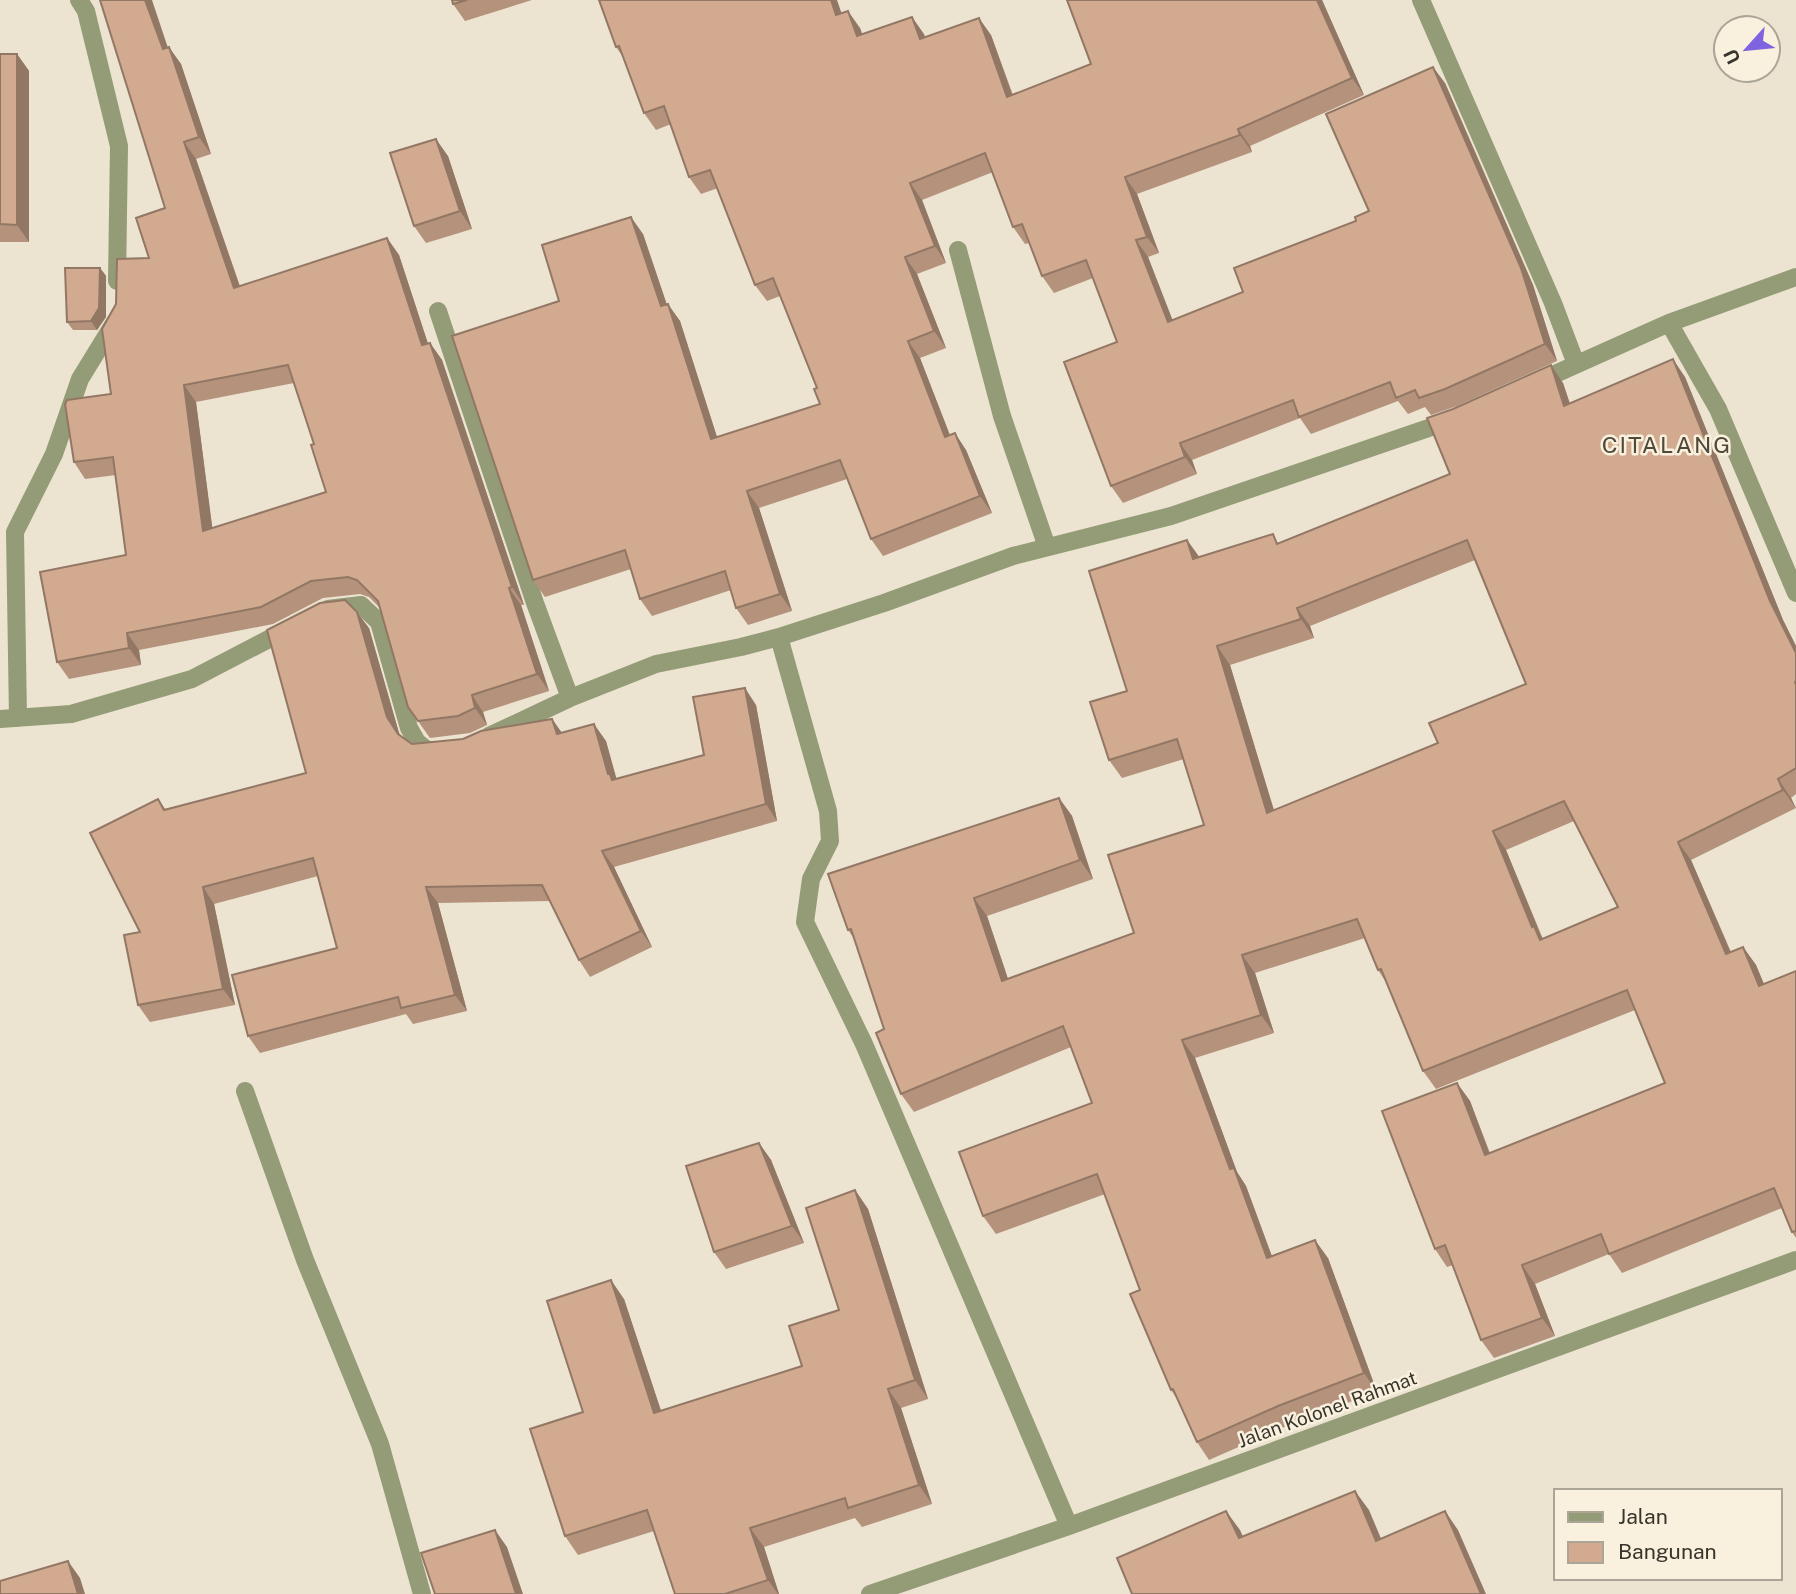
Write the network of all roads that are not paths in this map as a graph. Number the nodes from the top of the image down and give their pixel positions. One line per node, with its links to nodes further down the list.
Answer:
1 (79, 0): 14 (street)
2 (1420, 0): 7 (street)
3 (958, 250): 10 (street)
4 (1796, 277): 6 (street)
5 (438, 311): 13 (street)
6 (1669, 323): 7 (street); 11 (street)
7 (1576, 364): 8 (street)
8 (1518, 391)
9 (1472, 412): 10 (street)
10 (1046, 547): 12 (street)
11 (1796, 593)
12 (779, 637): 13 (street); 19 (street)
13 (570, 698): 15 (street)
14 (9, 719): 16 (street)
15 (472, 744)
16 (452, 748)
17 (245, 1091): 20 (street)
18 (1796, 1260): 19 (street, Jalan Kolonel Rahmat)
19 (1069, 1525): 21 (street, Jalan Kolonel Rahmat)
20 (422, 1594)
21 (870, 1594)

